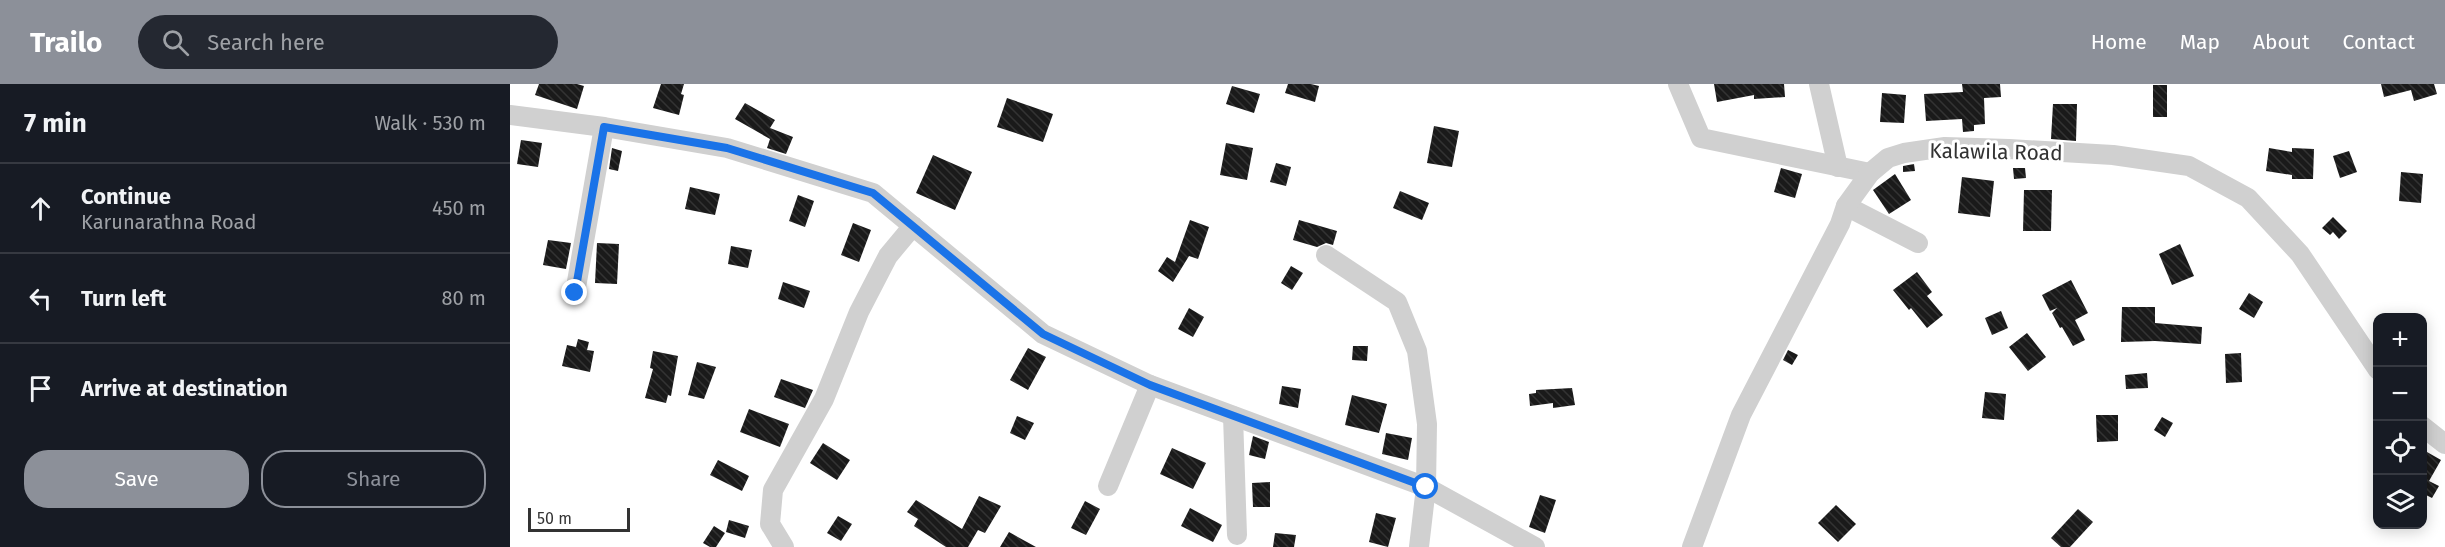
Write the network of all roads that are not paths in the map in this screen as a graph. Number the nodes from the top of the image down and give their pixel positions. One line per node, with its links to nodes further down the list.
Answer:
1 (1678, 84): 5 (street)
2 (1819, 84): 5 (street)
3 (510, 115): 4 (street)
4 (604, 127): 8 (street); 11 (street)
5 (1838, 167): 6 (street)
6 (1870, 173): 7 (street, Kalawila Road); 12 (street, Kalawila Road)
7 (1846, 206): 9 (street); 23 (street, Kalawila Road)
8 (913, 226): 13 (street); 20 (street)
9 (1918, 243)
10 (1326, 255): 18 (street)
11 (575, 293)
12 (2376, 367)
13 (1150, 385): 14 (street); 17 (street)
14 (1233, 416): 18 (street); 19 (street)
15 (2427, 430): 16 (street)
16 (2445, 444)
17 (1108, 486)
18 (1426, 487): 21 (street); 22 (street)
19 (1237, 535)
20 (784, 547)
21 (1419, 547)
22 (1535, 547)
23 (1692, 547)

